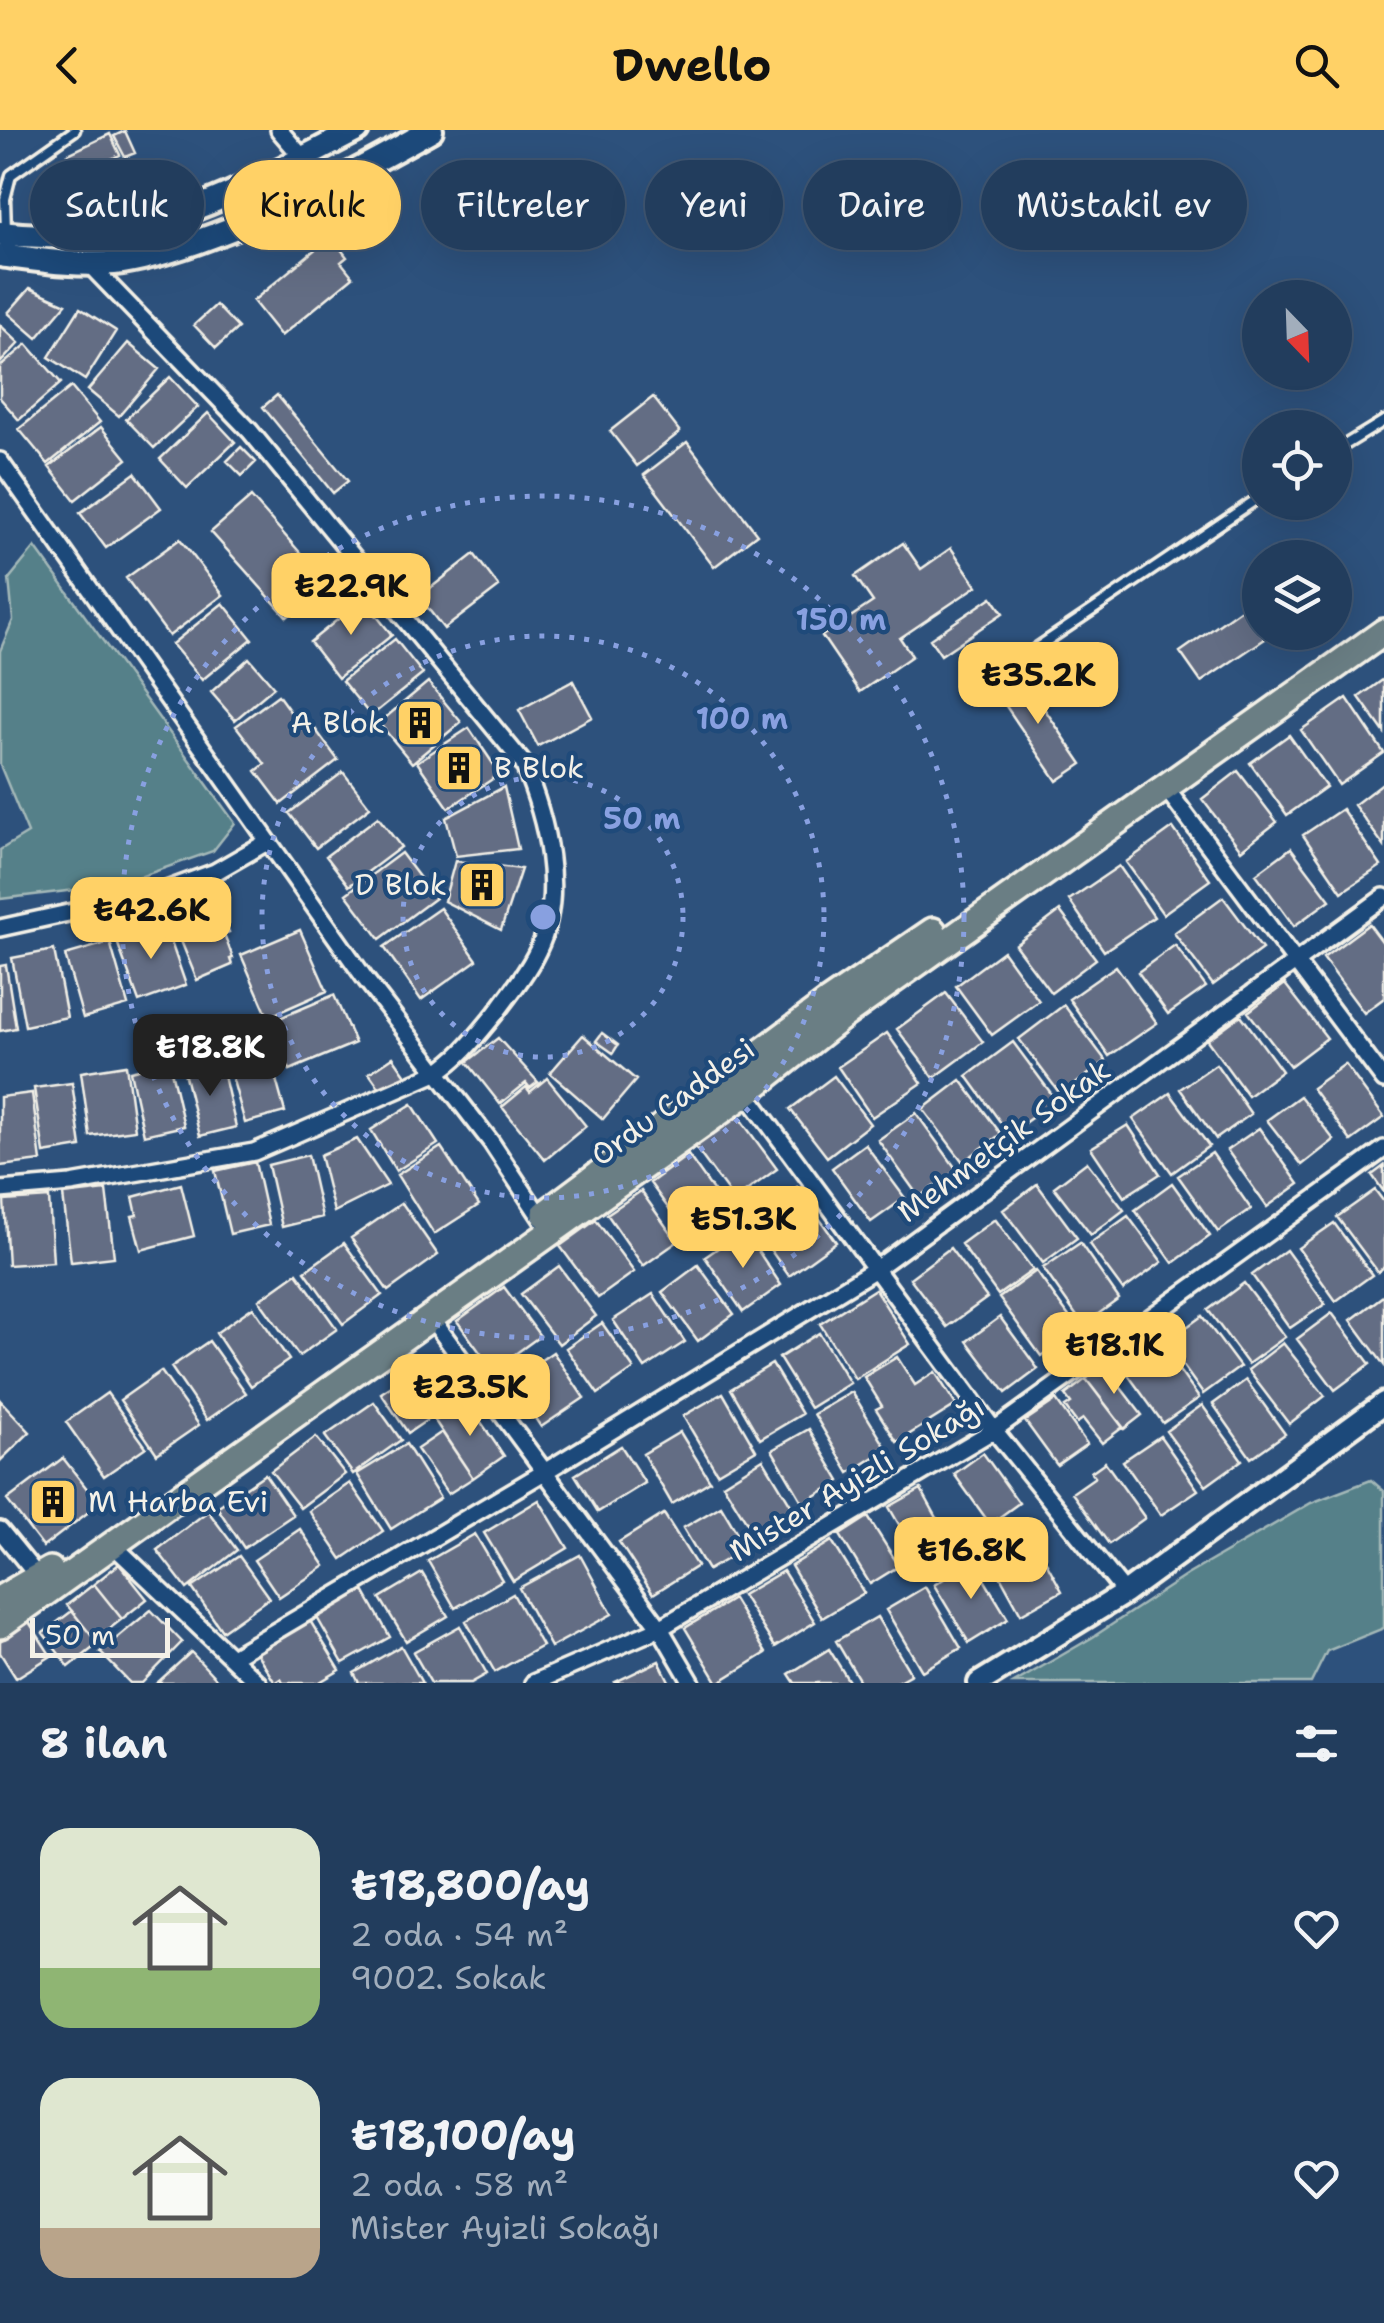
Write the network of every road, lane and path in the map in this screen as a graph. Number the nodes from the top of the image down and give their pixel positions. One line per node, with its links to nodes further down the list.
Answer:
1 (75, 130): 6 (lane)
2 (279, 130): 5 (street)
3 (357, 130): 5 (main road)
4 (431, 130): 7 (main road)
5 (302, 158): 6 (main road)
6 (2, 241): 7 (main road)
7 (88, 262): 20 (street)
8 (1384, 420): 9 (lane)
9 (1352, 440)
10 (0, 462): 16 (street)
11 (1242, 509): 14 (lane)
12 (1384, 616): 25 (main road, Ordu Caddesi)
13 (1384, 632): 15 (main road, Ordu Caddesi)
14 (1035, 649)
15 (1165, 787): 19 (street); 22 (main road, Ordu Caddesi)
16 (268, 842): 18 (street); 20 (street)
17 (1384, 897): 19 (street, Mehmetçik Sokak)
18 (0, 928)
19 (1296, 961): 21 (street); 26 (street, Mehmetçik Sokak)
20 (436, 1073): 24 (street); 25 (street)
21 (1384, 1080)
22 (746, 1092): 25 (main road, Ordu Caddesi); 26 (street)
23 (1384, 1149): 29 (street, Mister Ayizli Sokağı)
24 (0, 1190)
25 (545, 1224): 27 (main road, Ordu Caddesi); 33 (main road, Ordu Caddesi)
26 (877, 1268): 29 (street); 30 (street, Mehmetçik Sokak)
27 (431, 1318): 30 (street); 32 (main road, Ordu Caddesi)
28 (1384, 1403): 34 (street)
29 (994, 1430): 34 (street); 37 (street, Mister Ayizli Sokağı)
30 (546, 1472): 37 (street); 38 (street, Mehmetçik Sokak)
31 (0, 1530): 33 (street)
32 (112, 1544): 36 (main road, Ordu Caddesi); 38 (street)
33 (39, 1578): 35 (main road, Ordu Caddesi)
34 (1125, 1593): 42 (street)
35 (0, 1600)
36 (0, 1625)
37 (660, 1628): 40 (street, Mister Ayizli Sokağı); 41 (street)
38 (232, 1657): 39 (street)
39 (258, 1683)
40 (533, 1683)
41 (692, 1683)
42 (979, 1683)

